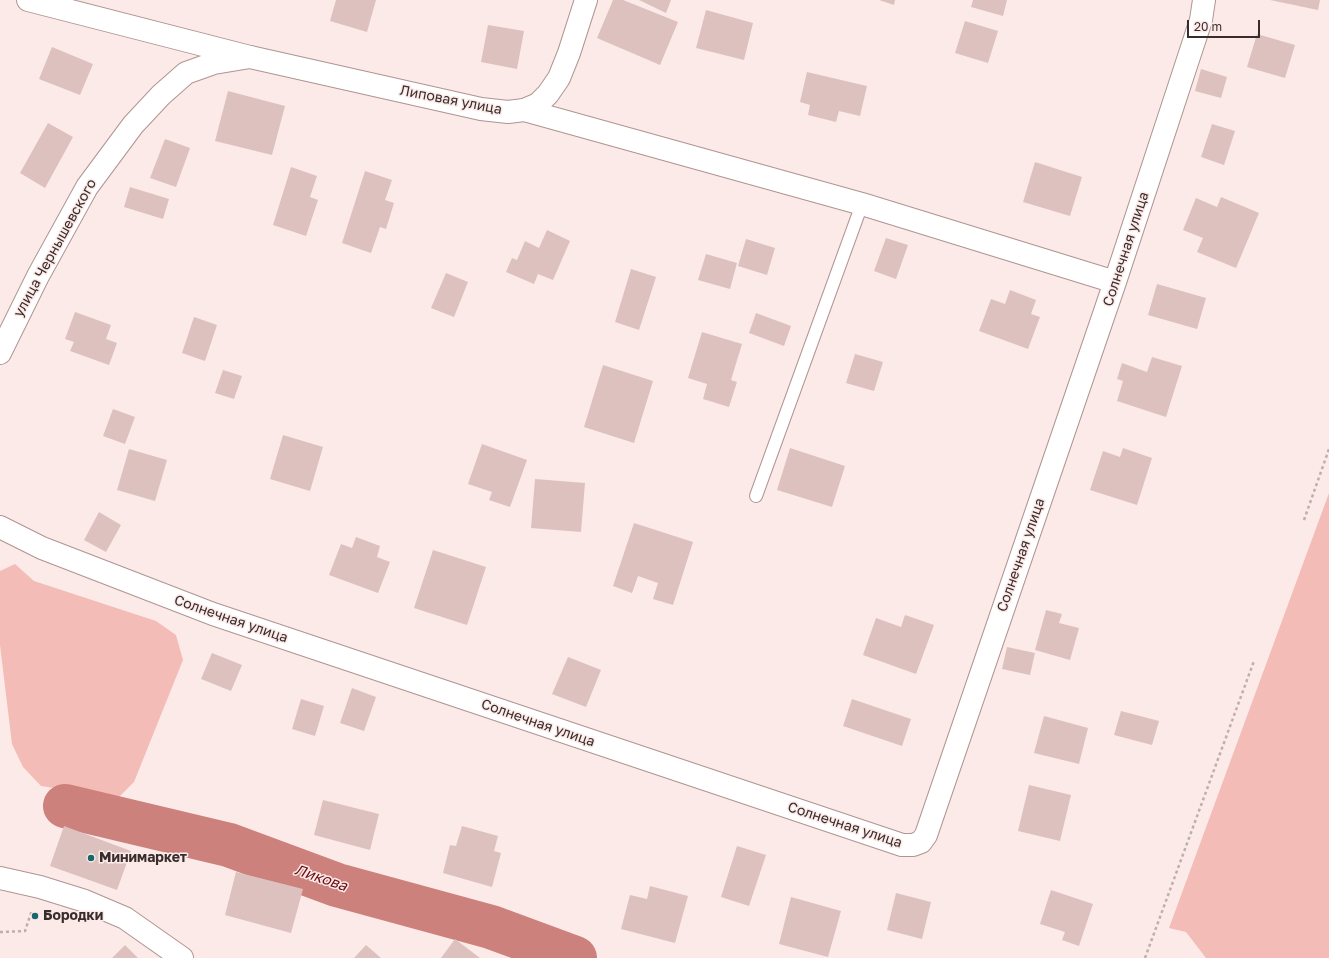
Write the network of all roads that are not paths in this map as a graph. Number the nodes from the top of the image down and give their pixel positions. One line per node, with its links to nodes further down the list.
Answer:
1 (28, 0): 4 (street, Липовая улица)
2 (586, 0): 5 (street, Липовая улица)
3 (1204, 0): 7 (street, Солнечная улица)
4 (250, 57): 5 (street, Липовая улица); 8 (street, улица Чернышевского)
5 (524, 110): 6 (street)
6 (862, 204): 7 (street); 9 (lane)
7 (1115, 282): 10 (street, Солнечная улица)
8 (0, 353)
9 (756, 496)
10 (0, 527)
11 (0, 878): 12 (street)
12 (182, 958)

